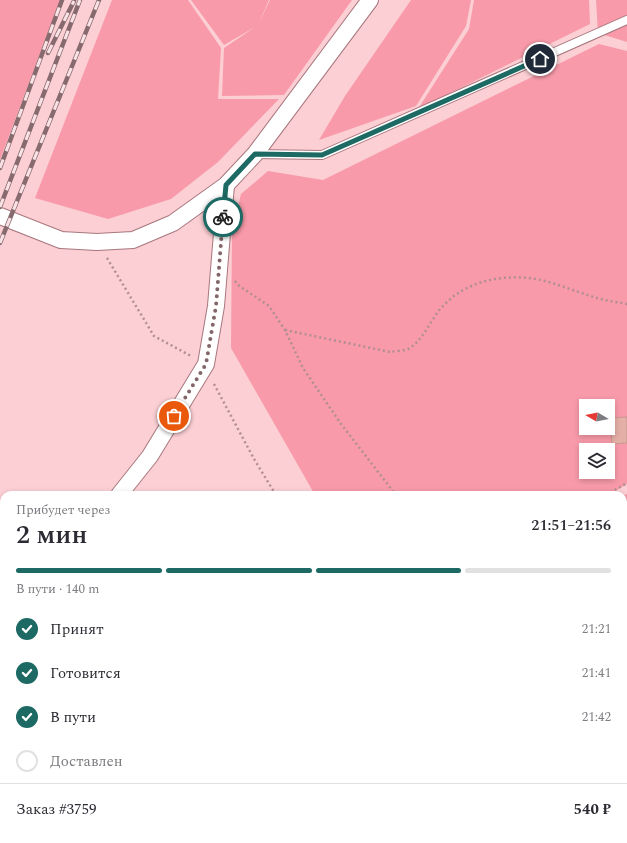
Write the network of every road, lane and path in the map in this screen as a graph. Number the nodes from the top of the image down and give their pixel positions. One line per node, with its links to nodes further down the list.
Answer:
1 (370, 0): 3 (street)
2 (627, 20): 3 (lane)
3 (255, 154): 4 (street)
4 (226, 185): 6 (street); 7 (street)
5 (0, 216): 6 (street)
6 (97, 242): 10 (path)
7 (218, 260): 9 (path); 10 (street)
8 (627, 304): 9 (path)
9 (285, 330): 14 (path)
10 (206, 364): 12 (street); 13 (path)
11 (627, 483): 15 (path)
12 (123, 491)
13 (274, 491)
14 (393, 491)
15 (613, 491)

